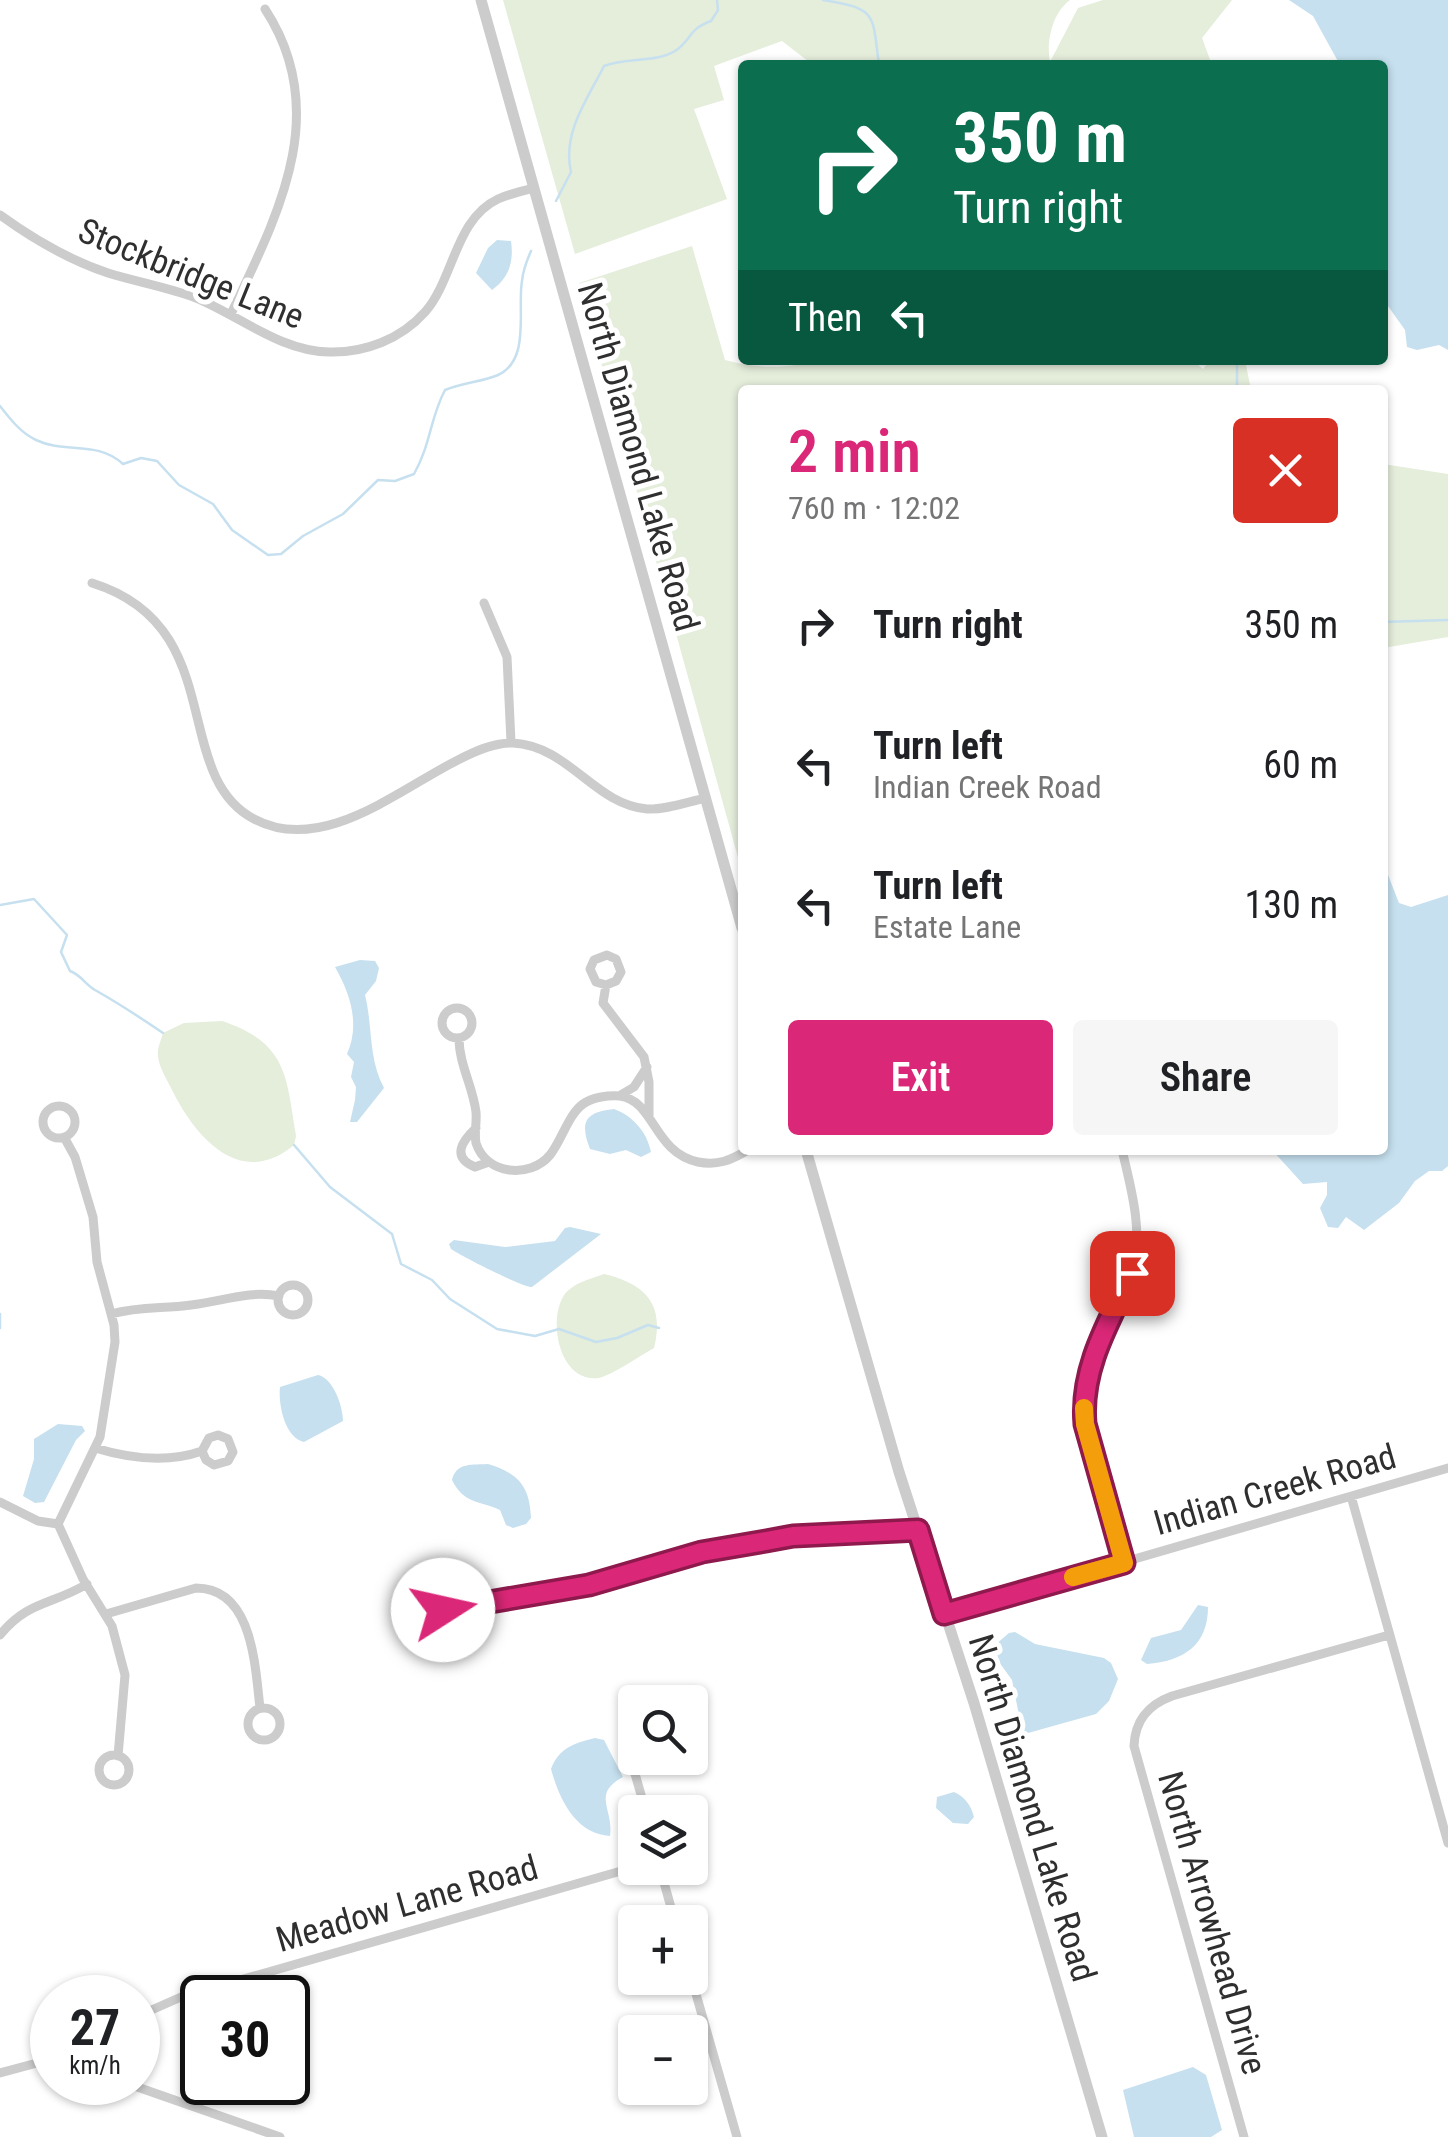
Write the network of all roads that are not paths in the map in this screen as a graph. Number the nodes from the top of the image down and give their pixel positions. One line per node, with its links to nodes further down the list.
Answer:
1 (481, 0): 3 (street, North Diamond Lake Road)
2 (266, 8): 5 (street)
3 (534, 188): 5 (street, Stockbridge Lane); 9 (street, North Diamond Lake Road)
4 (0, 215): 5 (street, Stockbridge Lane)
5 (231, 314)
6 (92, 582): 8 (street)
7 (484, 603): 8 (street)
8 (511, 742): 9 (street)
9 (706, 798): 10 (street, North Diamond Lake Road)
10 (738, 914)
11 (606, 985): 13 (street)
12 (459, 1038): 16 (street)
13 (647, 1068): 14 (street); 15 (street)
14 (619, 1096): 15 (street); 21 (street)
15 (649, 1118): 18 (street)
16 (476, 1128): 21 (street); 21 (street)
17 (64, 1137): 23 (street)
18 (738, 1155)
19 (807, 1155): 30 (street, North Diamond Lake Road)
20 (1123, 1155): 31 (street)
21 (489, 1162)
22 (279, 1296): 23 (street)
23 (111, 1314): 24 (street)
24 (94, 1448): 25 (street); 29 (street)
25 (202, 1451)
26 (1448, 1468): 27 (street, Indian Creek Road)
27 (1351, 1496): 31 (street, Indian Creek Road); 37 (street)
28 (0, 1502): 29 (street)
29 (58, 1524): 32 (street)
30 (918, 1530): 33 (street); 35 (street, North Diamond Lake Road)
31 (1124, 1563): 35 (street, Indian Creek Road)
32 (87, 1584): 34 (street); 36 (street)
33 (443, 1610)
34 (106, 1614): 38 (street); 39 (street)
35 (944, 1614): 49 (street, North Diamond Lake Road)
36 (0, 1635)
37 (1389, 1635): 40 (street); 50 (street, North Arrowhead Drive)
38 (260, 1708)
39 (118, 1756)
40 (1448, 1844)
41 (618, 1872): 43 (street, Meadow Lane Road)
42 (696, 1995): 48 (street)
43 (160, 2006)
44 (30, 2064): 45 (street)
45 (0, 2072)
46 (160, 2095): 47 (street)
47 (280, 2137)
48 (736, 2137)
49 (1102, 2137)
50 (1244, 2137)

